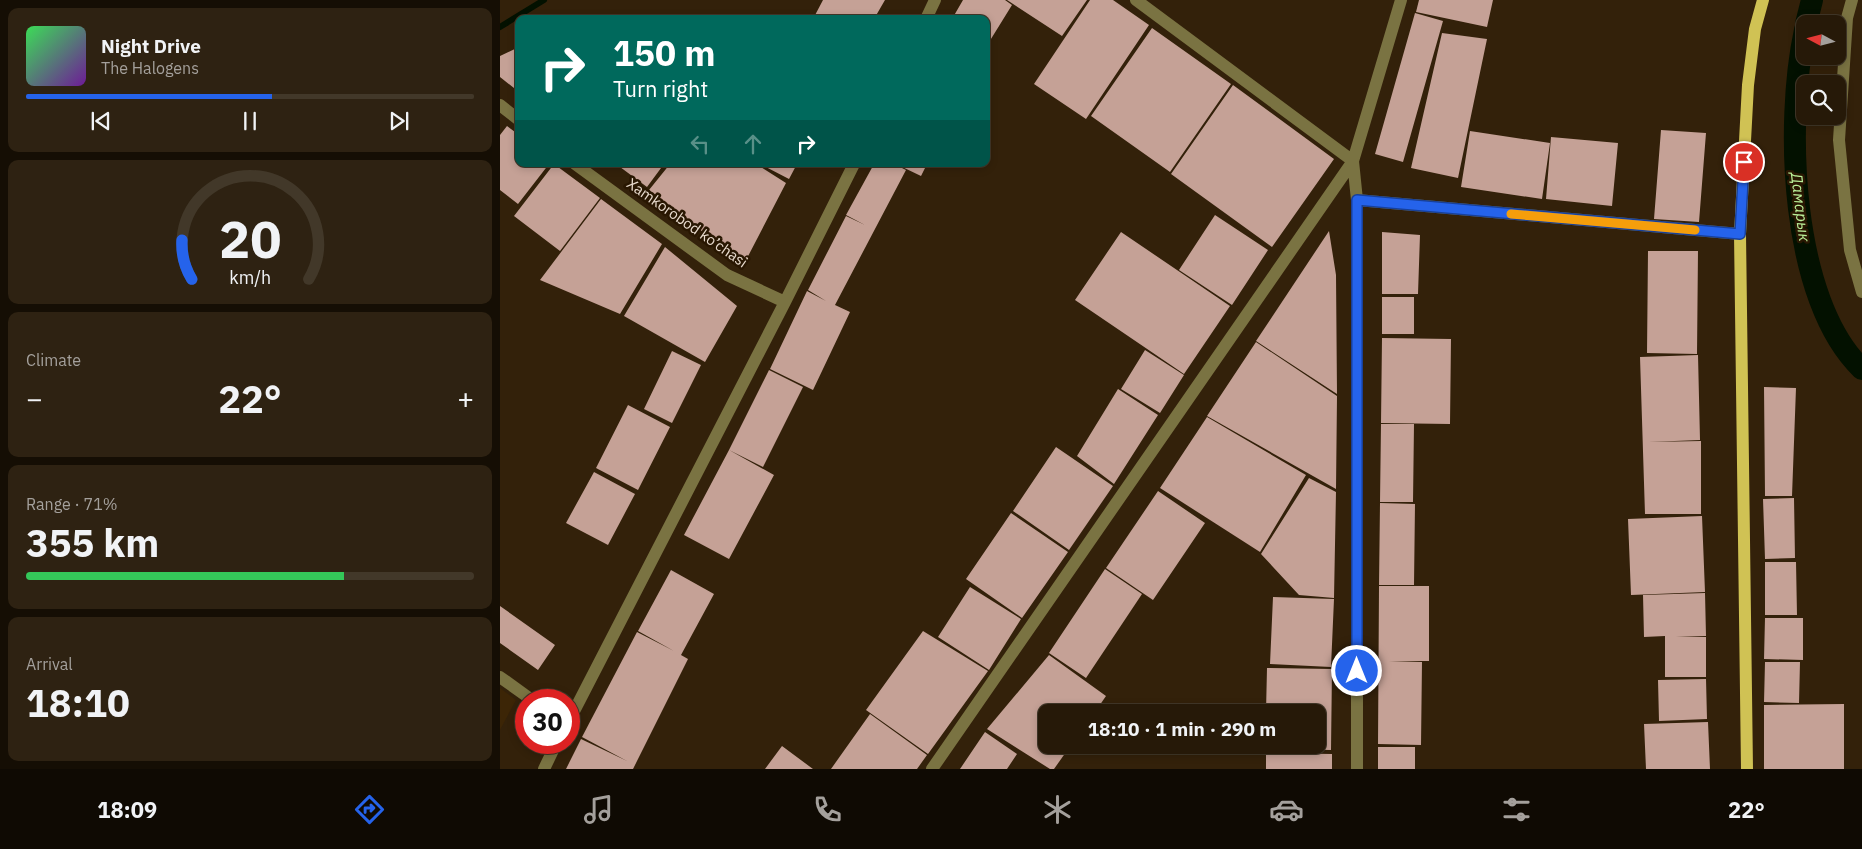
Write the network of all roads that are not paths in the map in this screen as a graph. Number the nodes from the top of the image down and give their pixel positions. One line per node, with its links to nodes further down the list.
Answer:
1 (935, 0): 6 (street)
2 (1136, 0): 9 (street)
3 (1401, 0): 9 (street)
4 (1763, 0): 13 (main road)
5 (1852, 0): 14 (street)
6 (928, 15)
7 (500, 105): 8 (street)
8 (515, 117)
9 (1353, 161): 12 (street); 21 (street)
10 (579, 167): 15 (street, Xamkorobod ko’chasi)
11 (853, 167): 15 (street)
12 (1357, 200): 13 (street); 22 (street)
13 (1740, 234): 23 (main road)
14 (1862, 292)
15 (786, 302): 18 (street)
16 (500, 677): 17 (street)
17 (517, 689)
18 (580, 699)
19 (551, 754): 20 (street)
20 (544, 769)
21 (932, 769)
22 (1357, 769)
23 (1747, 769)

